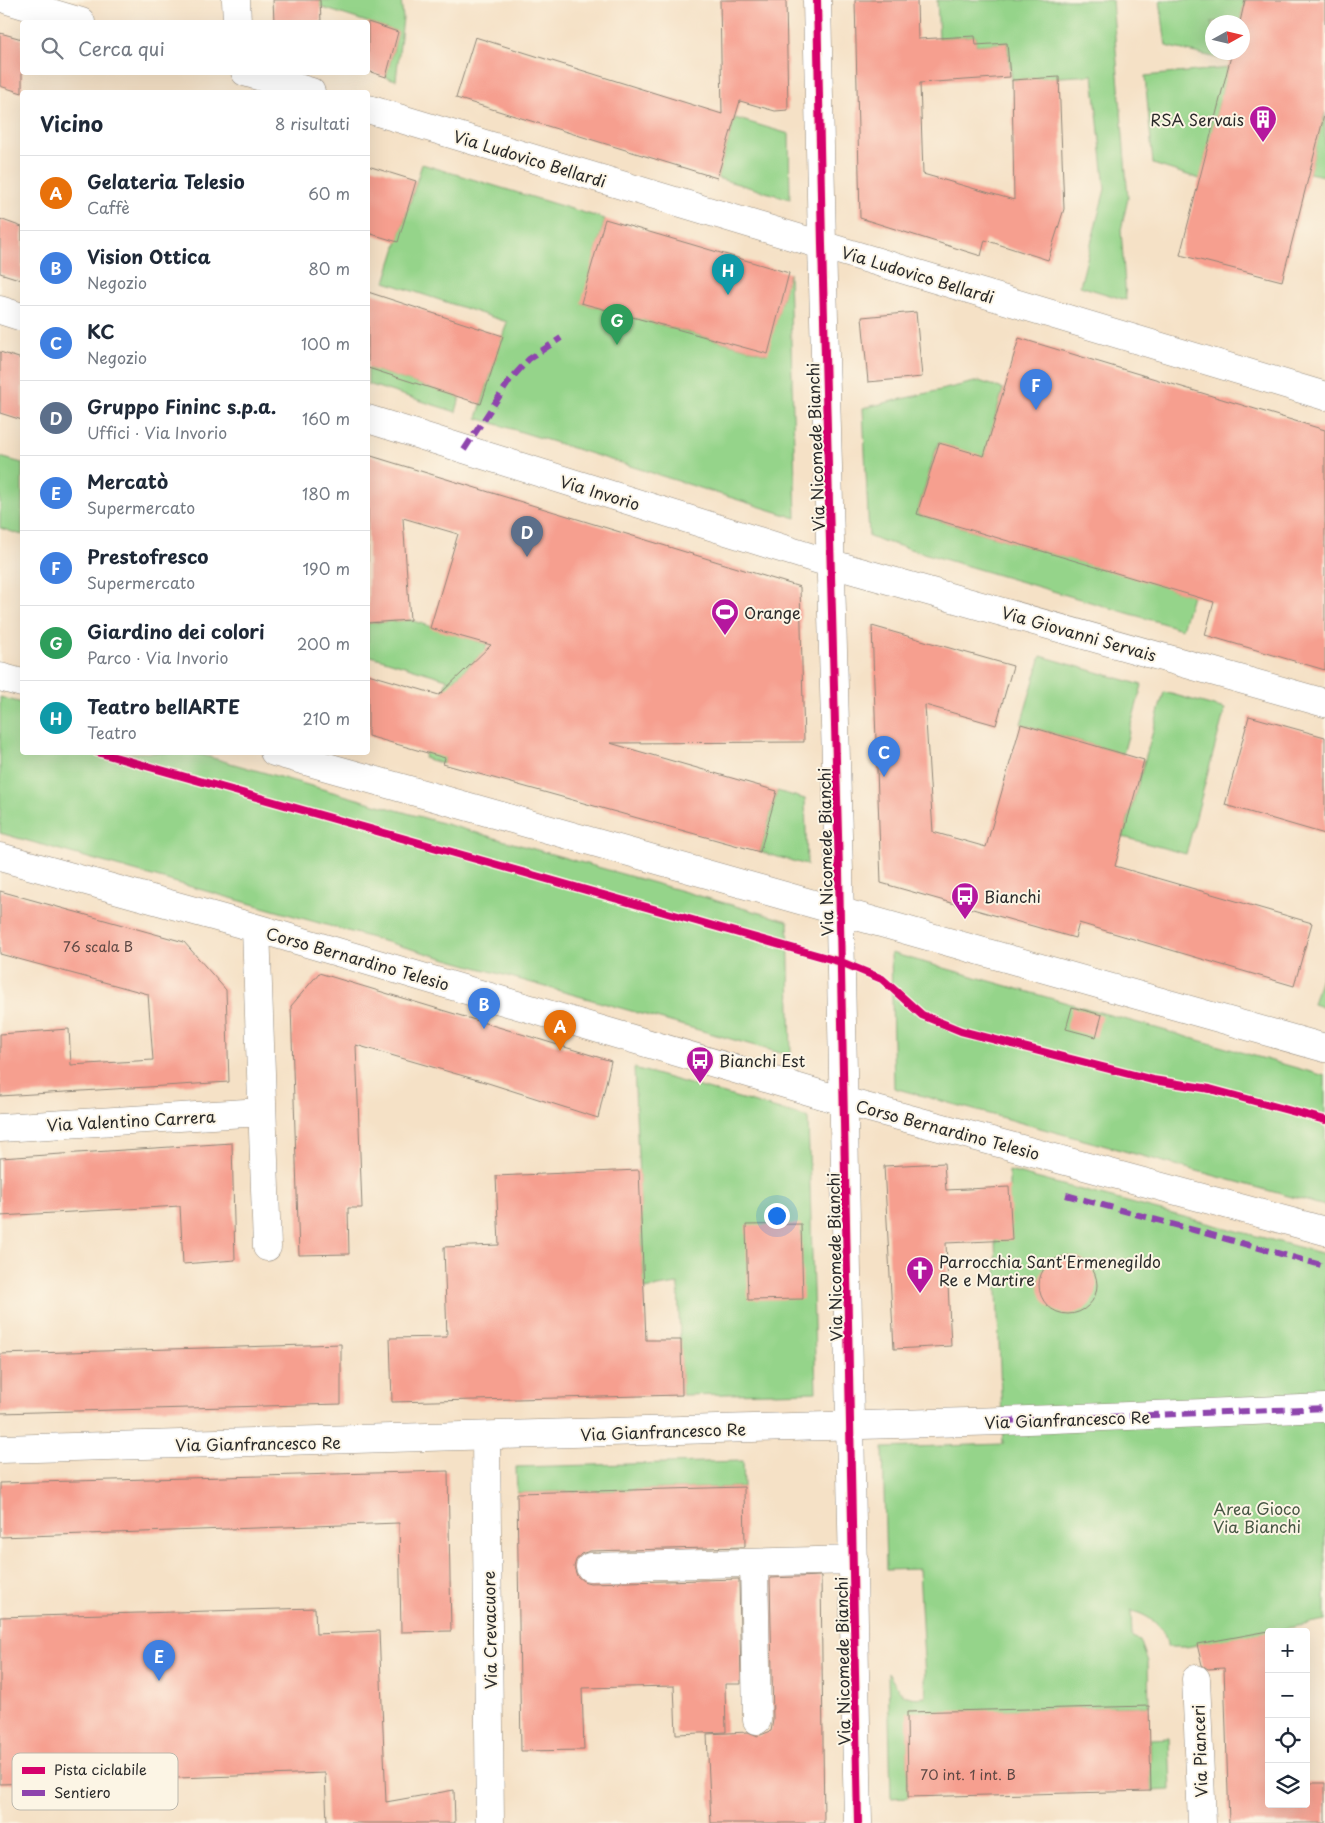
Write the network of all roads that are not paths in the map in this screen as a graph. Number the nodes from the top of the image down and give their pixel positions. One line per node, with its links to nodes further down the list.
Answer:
1 (8, 0): 4 (street)
2 (236, 0): 5 (street)
3 (817, 0): 11 (street, Via Nicomede Bianchi)
4 (74, 20)
5 (237, 20)
6 (238, 75): 8 (street)
7 (255, 75): 9 (street)
8 (239, 90)
9 (304, 90)
10 (370, 110): 11 (street, Via Ludovico Bellardi)
11 (822, 245): 14 (street, Via Ludovico Bellardi); 16 (street, Via Nicomede Bianchi)
12 (0, 310): 13 (street)
13 (20, 316)
14 (1325, 396)
15 (370, 421): 16 (street, Via Invorio)
16 (832, 564): 19 (street, Via Giovanni Servais); 22 (street, Via Nicomede Bianchi)
17 (0, 677): 18 (street)
18 (20, 682)
19 (1325, 703)
20 (285, 755): 22 (street)
21 (0, 857): 23 (street, Corso Bernardino Telesio)
22 (840, 911): 24 (street); 25 (street, Via Nicomede Bianchi)
23 (256, 928): 25 (street, Corso Bernardino Telesio); 26 (street, Corso Bernardino Telesio)
24 (1325, 1048)
25 (843, 1101): 28 (street, Corso Bernardino Telesio); 31 (street, Via Nicomede Bianchi)
26 (262, 1112): 27 (street, Via Valentino Carrera); 29 (street, Corso Bernardino Telesio)
27 (0, 1128)
28 (1325, 1231)
29 (267, 1247)
30 (1325, 1408): 31 (street, Via Gianfrancesco Re)
31 (851, 1425): 32 (street, Via Gianfrancesco Re); 34 (street, Via Nicomede Bianchi)
32 (486, 1437): 33 (street, Via Gianfrancesco Re); 39 (street, Via Crevacuore)
33 (0, 1449)
34 (854, 1560): 35 (street); 40 (street, Via Nicomede Bianchi)
35 (754, 1563): 36 (street); 38 (street)
36 (590, 1567)
37 (1196, 1679): 41 (street, Via Pianceri)
38 (757, 1720)
39 (490, 1823)
40 (858, 1823)
41 (1202, 1823)

